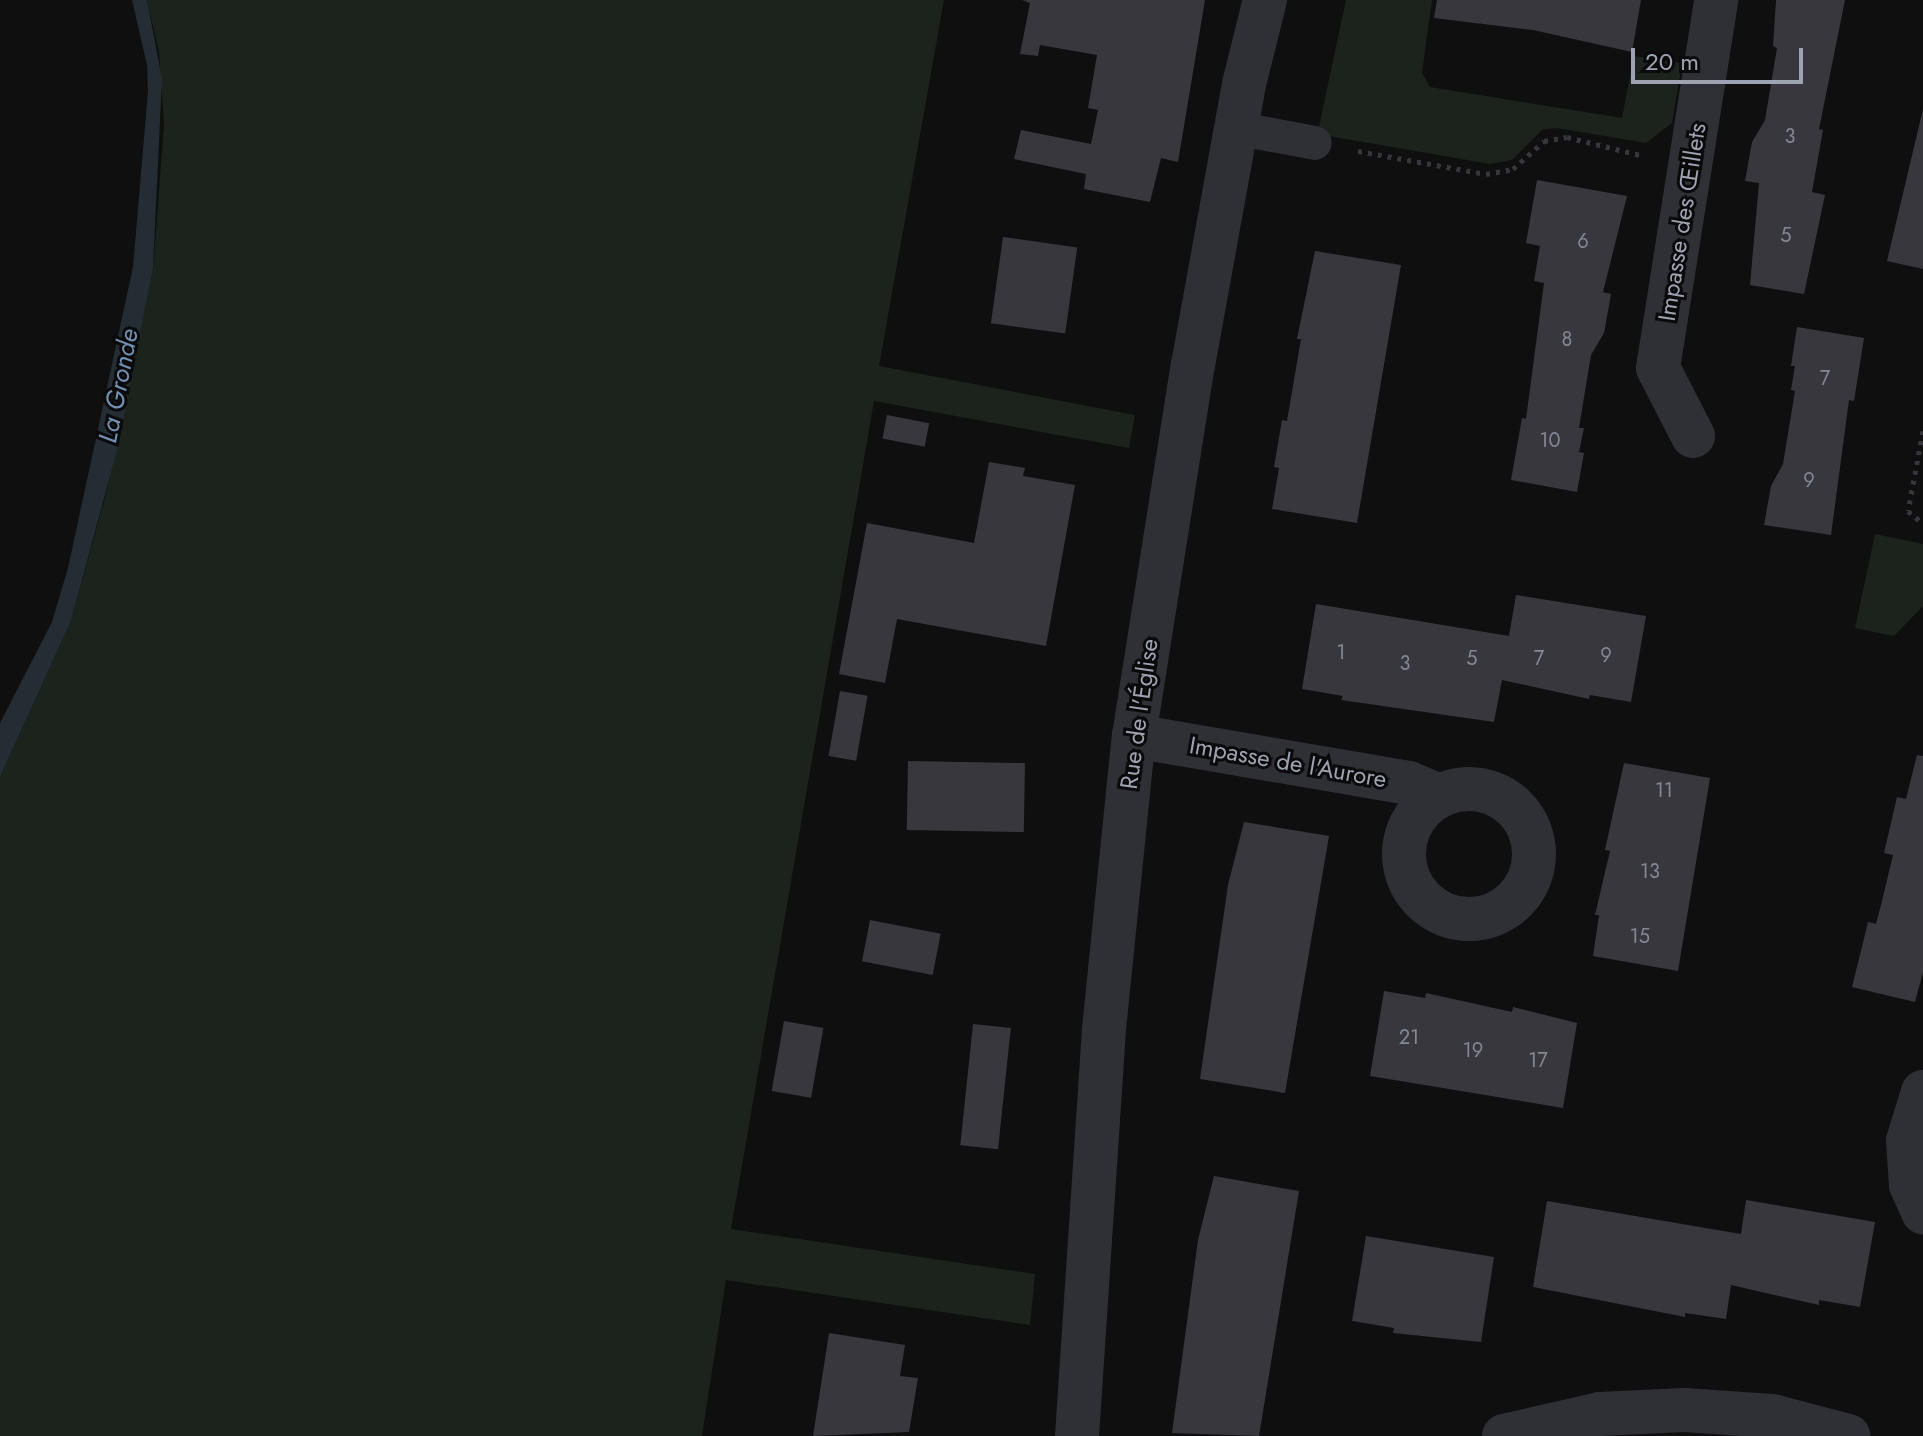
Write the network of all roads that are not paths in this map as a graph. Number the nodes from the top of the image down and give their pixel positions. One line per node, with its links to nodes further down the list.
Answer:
1 (1265, 0): 3 (street, Rue de l'Église)
2 (1716, 0): 5 (street, Impasse des Œillets)
3 (1235, 128): 4 (lane); 6 (street, Rue de l'Église)
4 (1315, 143)
5 (1693, 436)
6 (1134, 736): 7 (street, Impasse de l'Aurore); 10 (street, Rue de l'Église)
7 (1439, 796)
8 (1923, 1092): 9 (street)
9 (1923, 1212)
10 (1077, 1436)
11 (1504, 1436): 12 (street)
12 (1848, 1436)

